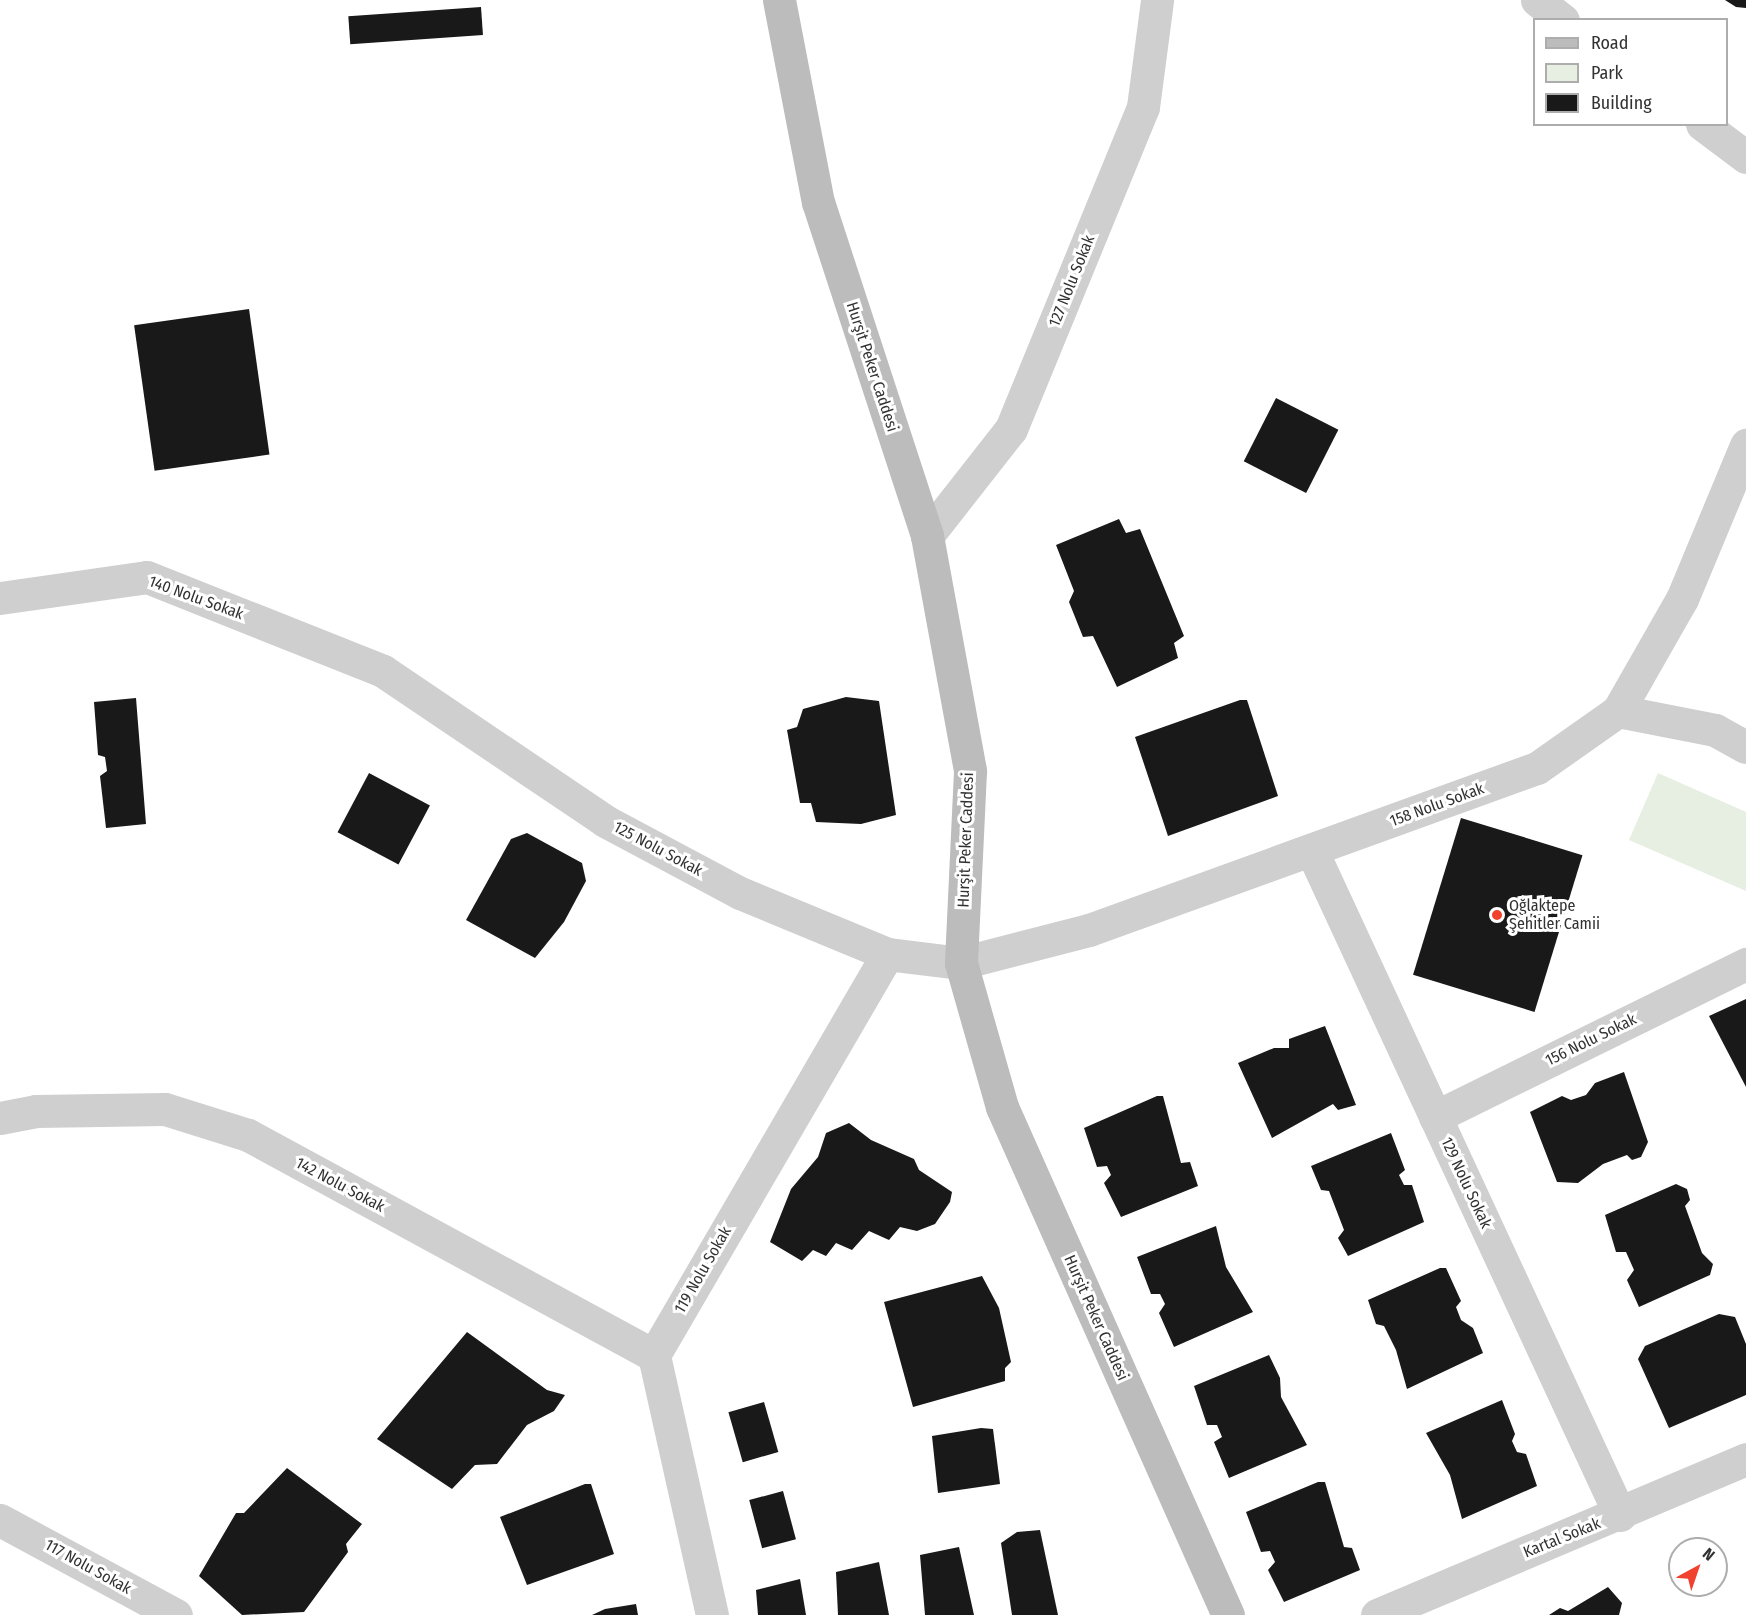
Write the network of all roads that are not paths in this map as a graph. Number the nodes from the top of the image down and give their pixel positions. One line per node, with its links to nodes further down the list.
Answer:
1 (779, 0): 8 (street, Hurşit Peker Caddesi)
2 (1157, 0): 8 (street, 127 Nolu Sokak)
3 (1537, 0): 4 (street)
4 (1560, 18)
5 (1705, 126): 6 (street)
6 (1746, 158)
7 (1746, 445): 11 (street, 158 Nolu Sokak)
8 (927, 536): 15 (street, Hurşit Peker Caddesi)
9 (0, 598): 10 (street, 140 Nolu Sokak)
10 (383, 671): 14 (street, 125 Nolu Sokak)
11 (1618, 711): 12 (street); 13 (street, 158 Nolu Sokak)
12 (1746, 747)
13 (1312, 851): 15 (street, 158 Nolu Sokak); 17 (street, 129 Nolu Sokak)
14 (887, 954): 15 (street, 125 Nolu Sokak); 19 (street, 119 Nolu Sokak)
15 (961, 963): 25 (street, Hurşit Peker Caddesi)
16 (1746, 964): 17 (street, 156 Nolu Sokak)
17 (1435, 1117): 21 (street, 129 Nolu Sokak)
18 (0, 1118): 19 (street, 142 Nolu Sokak)
19 (654, 1355): 24 (street)
20 (1746, 1459): 21 (street, Kartal Sokak)
21 (1620, 1515): 26 (street, Kartal Sokak)
22 (0, 1520): 23 (street, 117 Nolu Sokak)
23 (176, 1615)
24 (712, 1615)
25 (1228, 1615)
26 (1377, 1615)

